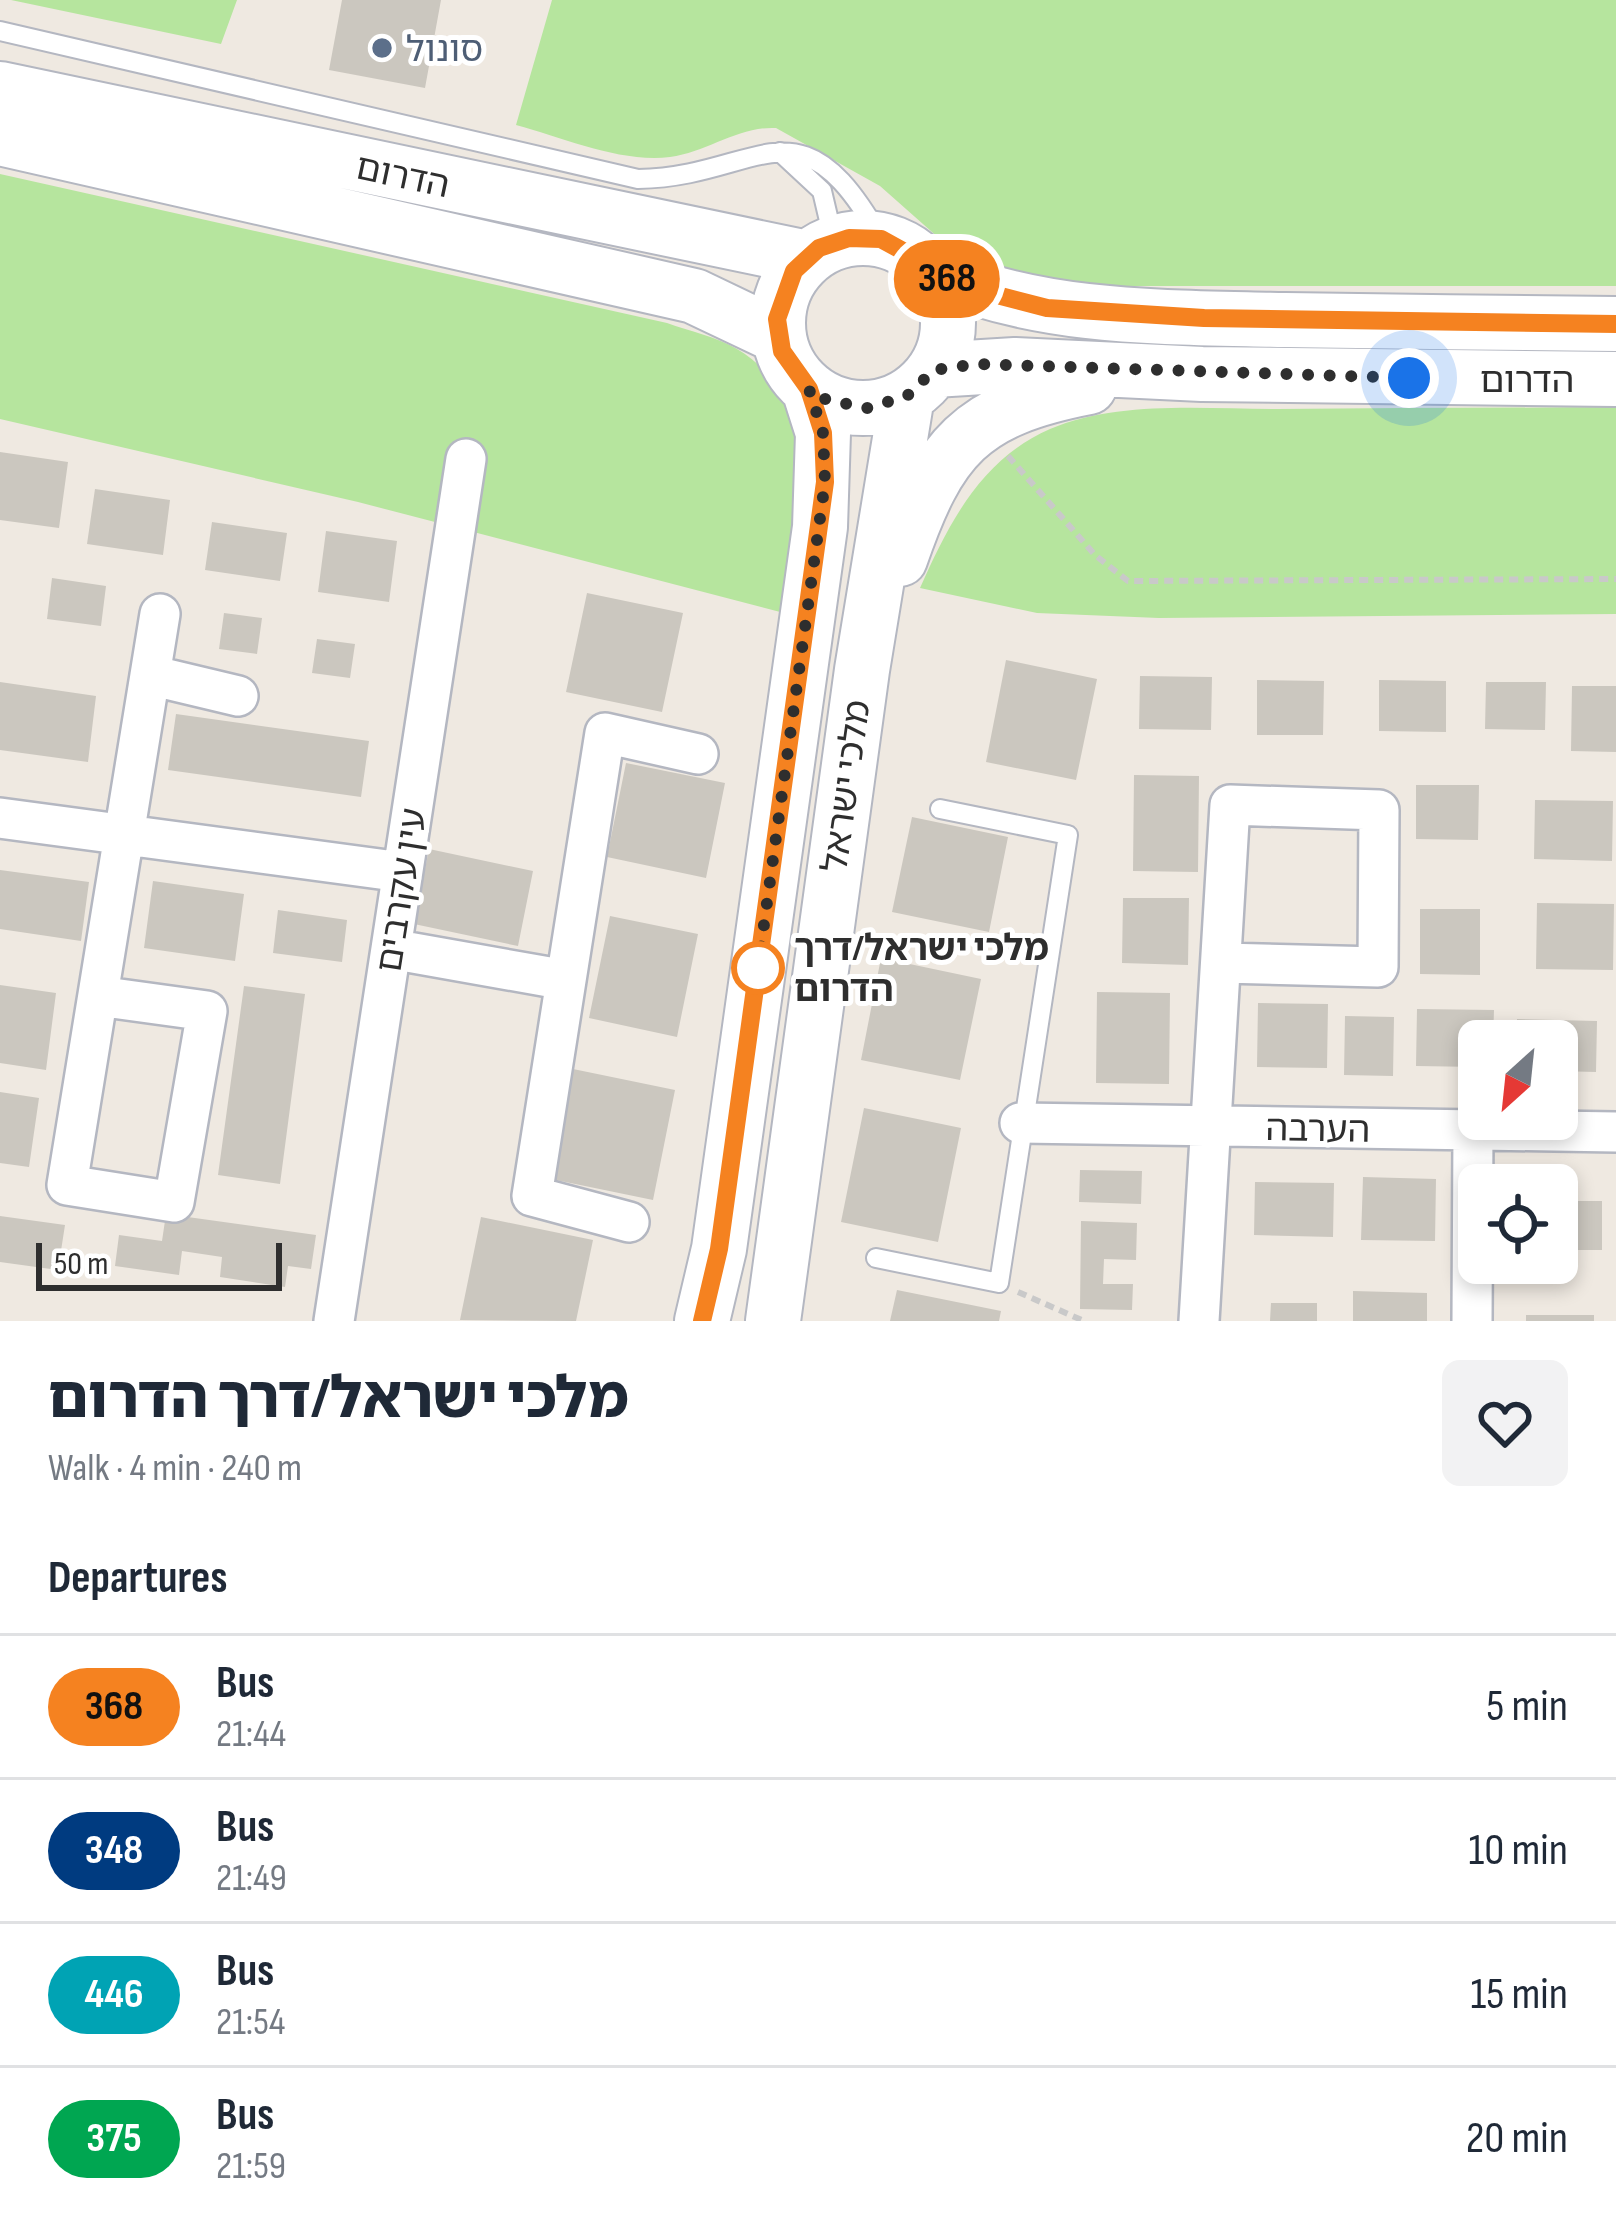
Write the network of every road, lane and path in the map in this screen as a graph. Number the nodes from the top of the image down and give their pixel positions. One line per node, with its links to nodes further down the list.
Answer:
1 (0, 31): 4 (lane)
2 (0, 89): 5 (main road, הדרום)
3 (0, 137): 8 (main road, הדרום)
4 (776, 149): 5 (lane); 5 (lane)
5 (841, 246): 6 (main road); 8 (main road)
6 (932, 272): 7 (main road, הדרום); 11 (main road)
7 (1616, 324)
8 (778, 336): 12 (main road)
9 (1202, 374): 10 (main road, הדרום); 11 (main road, הדרום); 13 (main road)
10 (1616, 379)
11 (921, 383): 12 (main road); 17 (main road, מלכי ישראל)
12 (809, 389): 39 (main road, מלכי ישראל)
13 (983, 422): 15 (path); 17 (main road)
14 (466, 459): 24 (street, עין עקרבים)
15 (1616, 579)
16 (160, 614): 18 (street)
17 (862, 670): 40 (main road, מלכי ישראל)
18 (150, 675): 19 (street); 23 (street)
19 (238, 696)
20 (698, 754): 27 (street)
21 (940, 809): 29 (lane)
22 (0, 818): 23 (street)
23 (124, 834): 24 (street); 28 (street)
24 (402, 872): 25 (street, עין עקרבים)
25 (391, 949): 27 (street); 38 (street, עין עקרבים)
26 (1223, 963): 26 (street); 30 (street)
27 (566, 980): 35 (street)
28 (98, 996): 28 (street)
29 (1020, 1124): 30 (street, הערבה); 37 (lane)
30 (1212, 1126): 31 (street, הערבה); 42 (street)
31 (1458, 1130)
32 (1578, 1131): 33 (street, הערבה)
33 (1616, 1132)
34 (1472, 1140): 43 (street)
35 (628, 1222)
36 (876, 1258): 37 (lane)
37 (999, 1283): 41 (path)
38 (334, 1321)
39 (702, 1321)
40 (773, 1321)
41 (1084, 1321)
42 (1199, 1321)
43 (1472, 1321)

